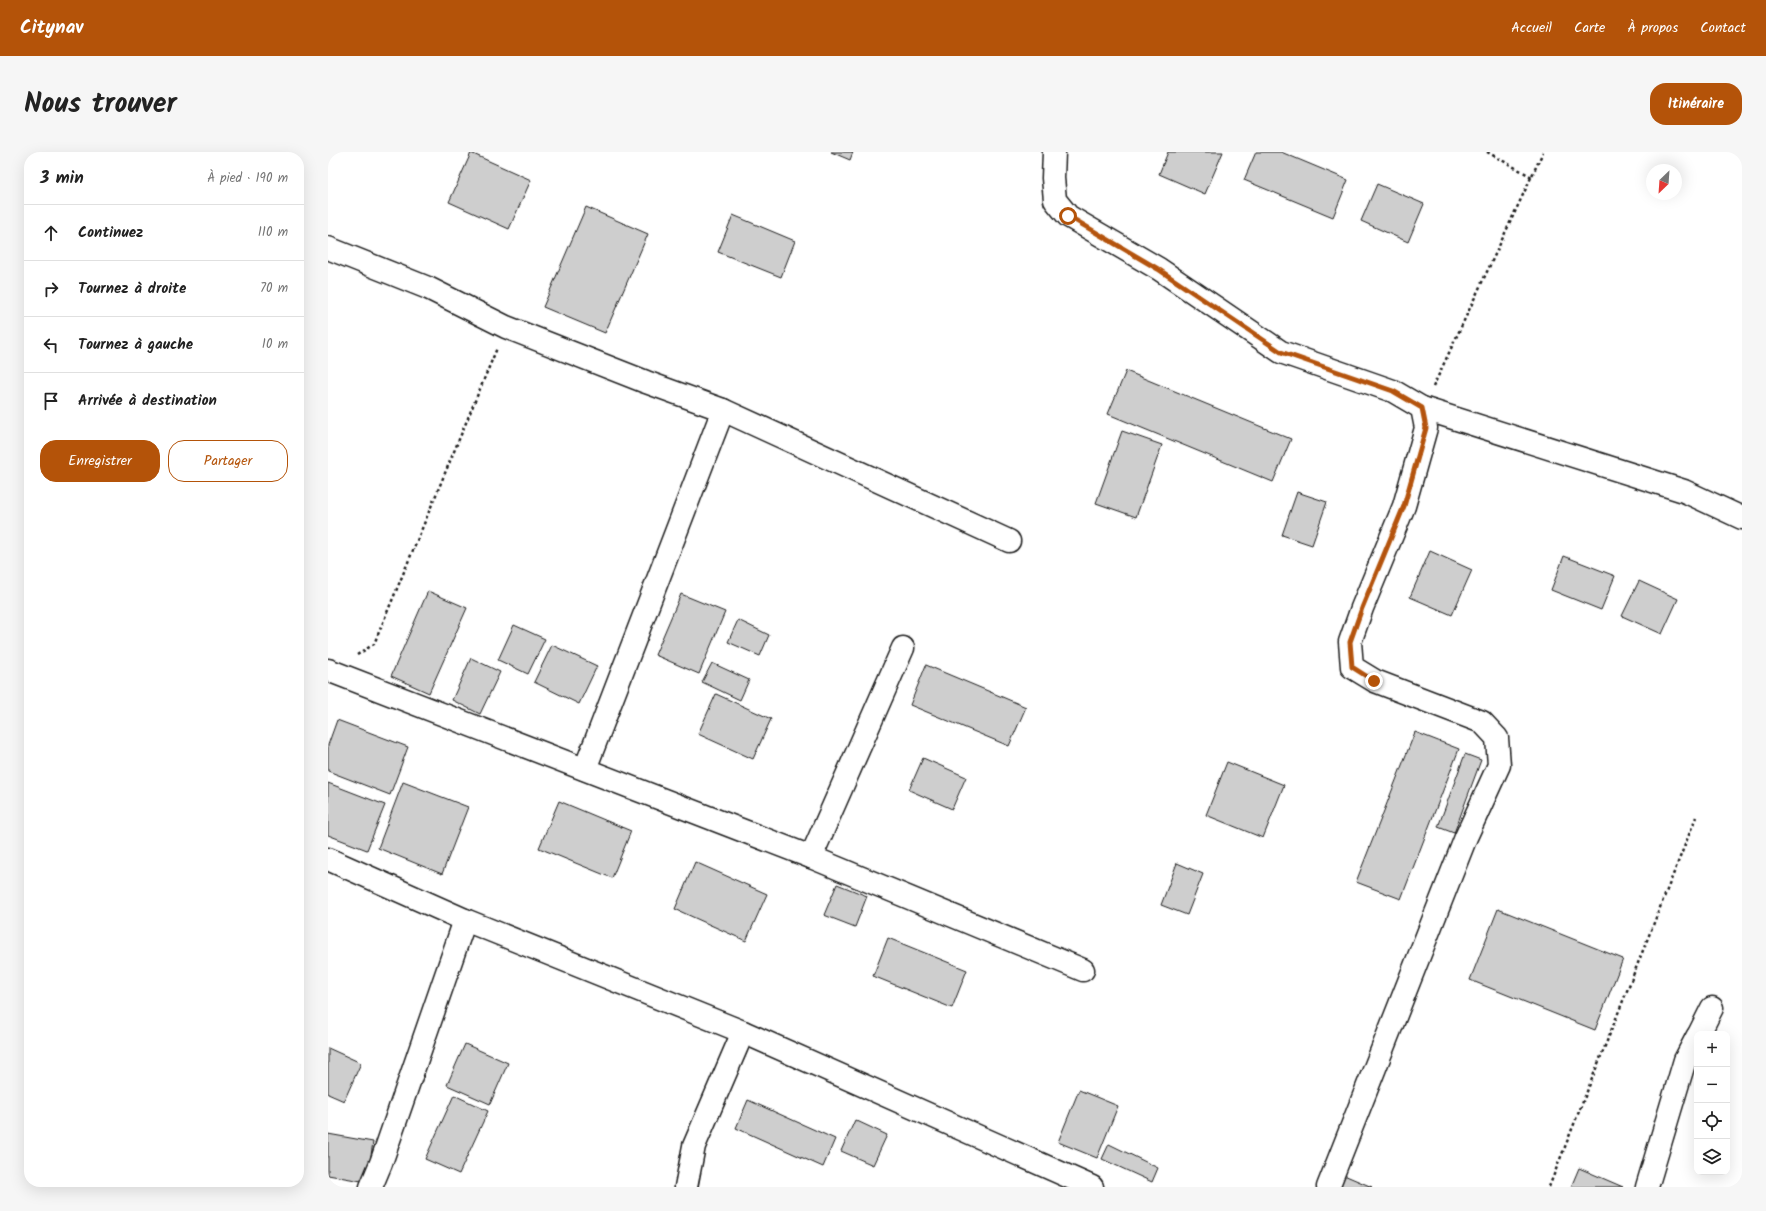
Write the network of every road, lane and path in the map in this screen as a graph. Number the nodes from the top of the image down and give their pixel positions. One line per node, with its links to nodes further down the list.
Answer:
1 (1054, 152): 7 (street)
2 (1487, 152): 4 (path)
3 (1543, 152): 4 (path)
4 (1532, 177): 7 (path)
5 (329, 252): 6 (street)
6 (506, 327): 8 (street); 12 (path)
7 (1422, 408): 9 (street); 26 (street)
8 (723, 410): 10 (street); 13 (street)
9 (1742, 518)
10 (1009, 541)
11 (903, 648): 16 (street)
12 (331, 670): 13 (street)
13 (585, 769): 16 (street)
14 (1696, 817): 27 (path)
15 (328, 858): 17 (street)
16 (811, 858): 18 (street)
17 (465, 920): 21 (street); 24 (street)
18 (1083, 970)
19 (1712, 1008): 20 (street)
20 (1700, 1031)
21 (743, 1032): 23 (street); 25 (street)
22 (1694, 1043): 28 (street)
23 (1084, 1186)
24 (371, 1187)
25 (686, 1187)
26 (1328, 1187)
27 (1549, 1187)
28 (1647, 1187)

